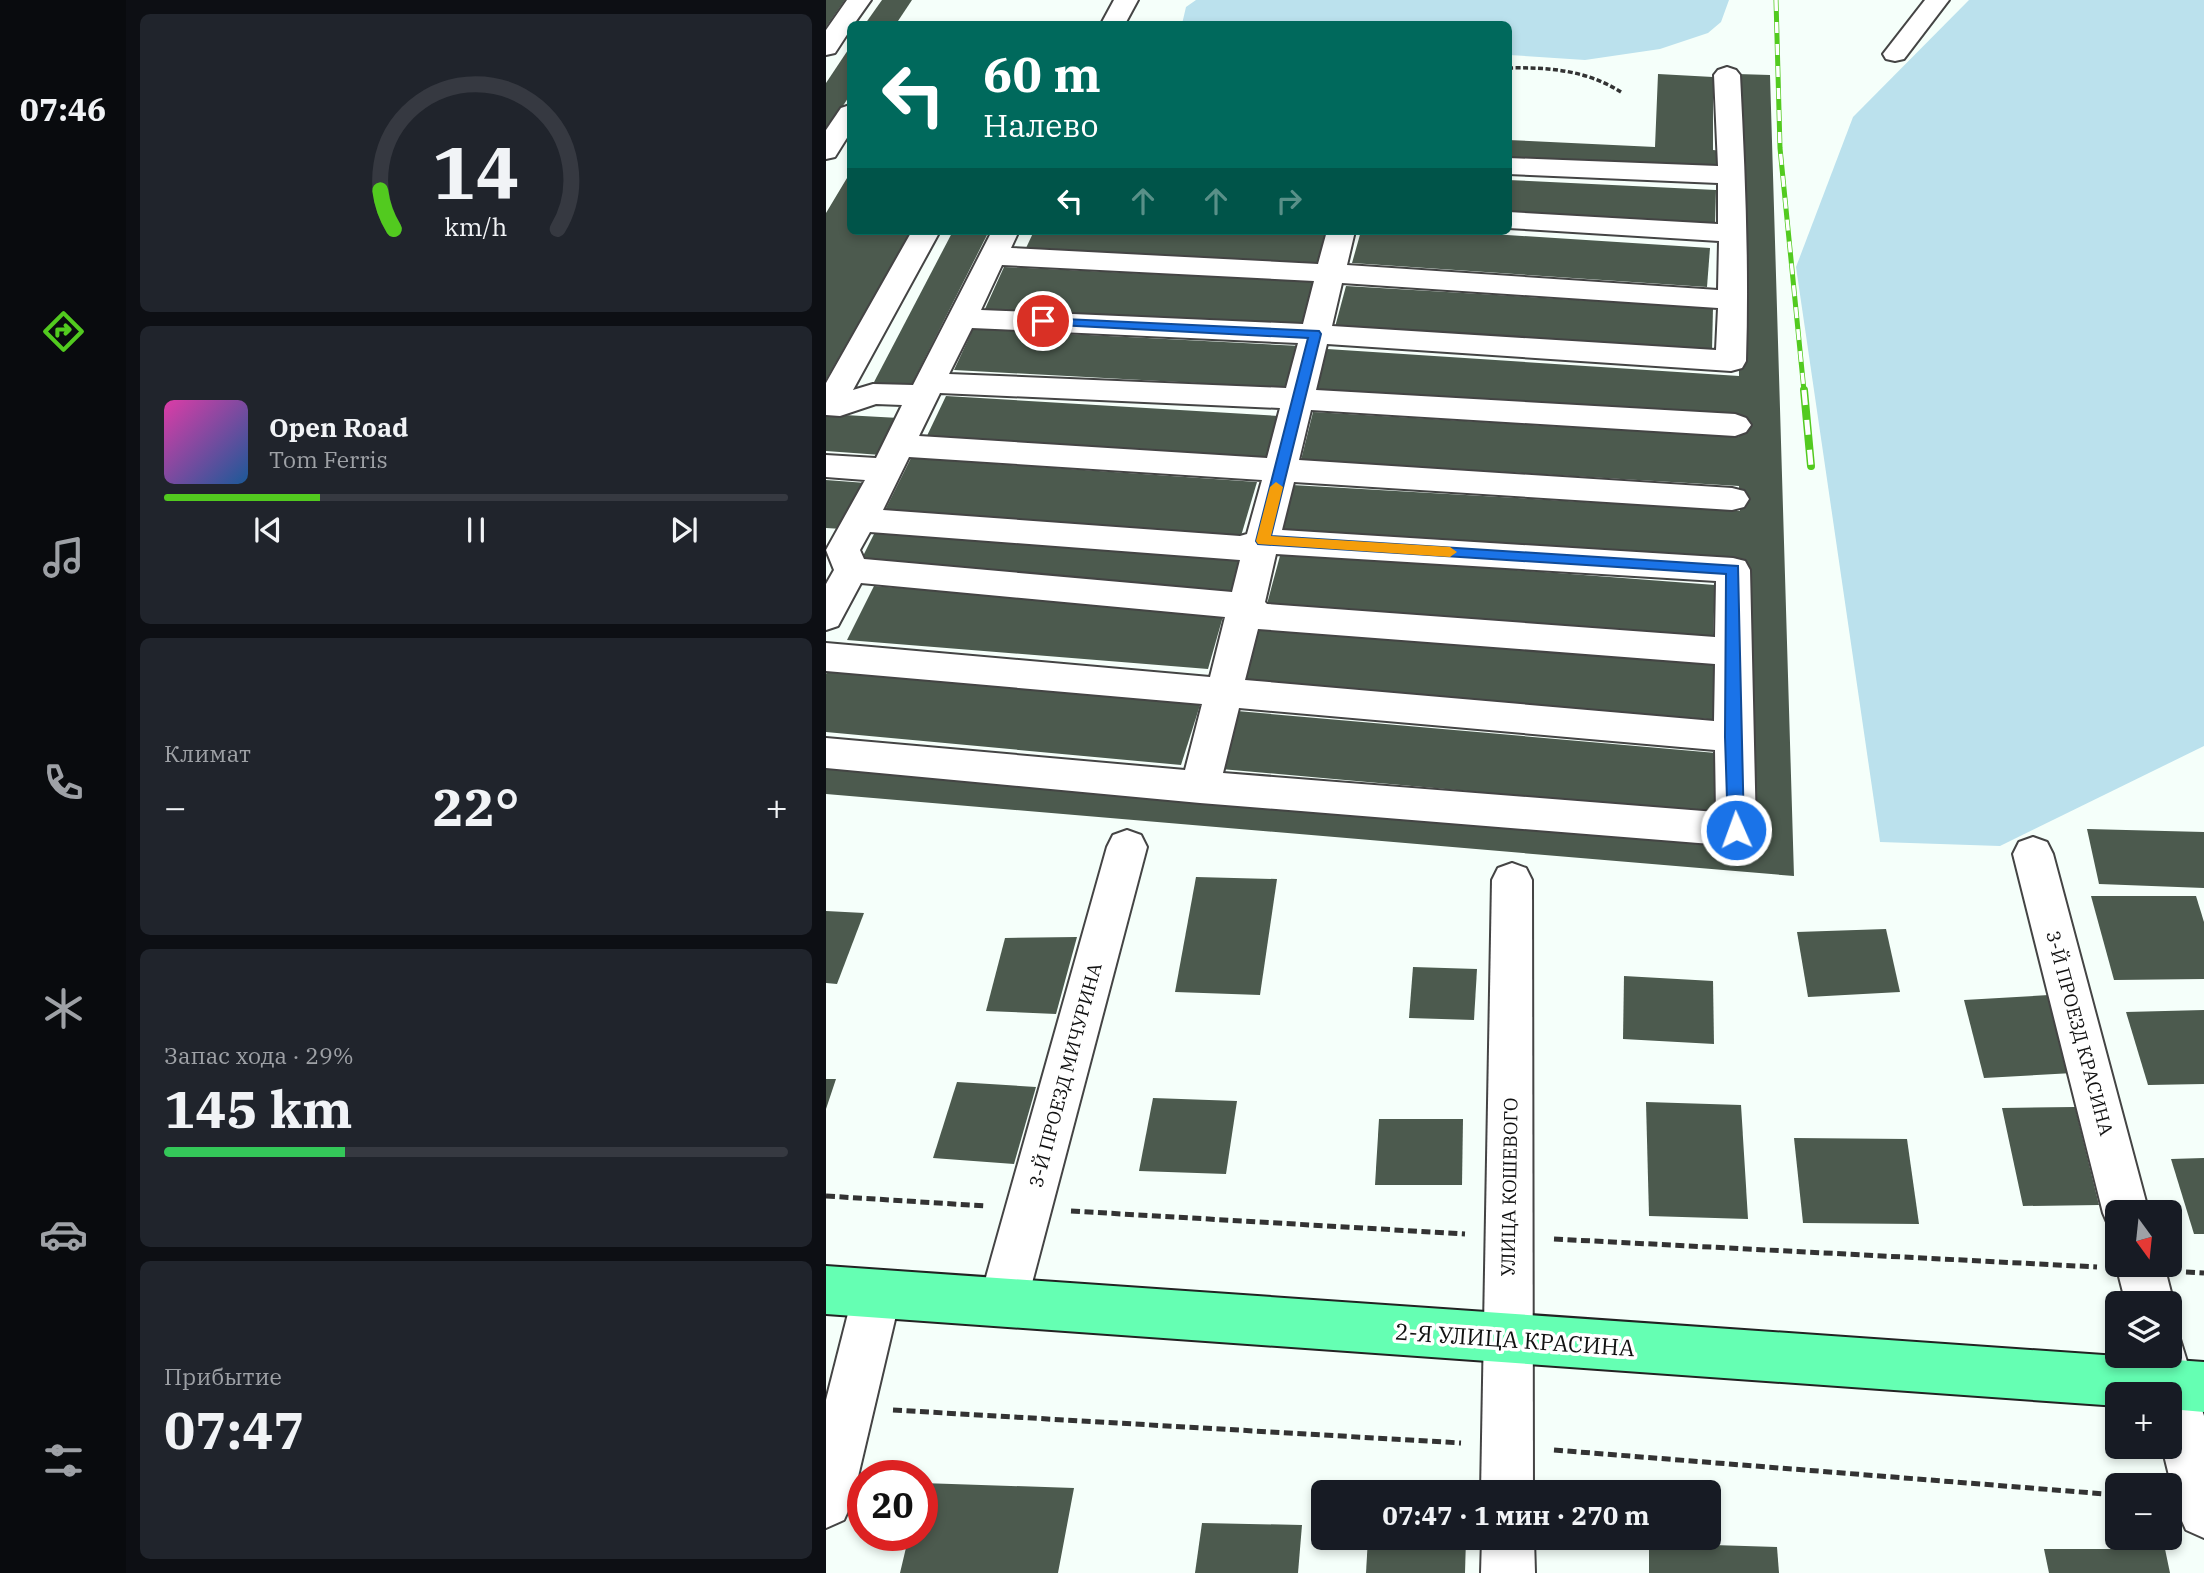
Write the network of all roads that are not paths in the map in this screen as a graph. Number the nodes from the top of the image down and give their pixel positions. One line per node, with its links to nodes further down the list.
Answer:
1 (859, 0): 5 (street)
2 (1126, 0): 4 (street)
3 (1937, 0): 6 (street)
4 (1115, 21)
5 (826, 48)
6 (1895, 54)
7 (1727, 75): 11 (street)
8 (847, 118): 9 (street)
9 (826, 151)
10 (1512, 166): 11 (street)
11 (1732, 175): 13 (street)
12 (1512, 220): 13 (street)
13 (1732, 233): 18 (street)
14 (924, 235): 23 (street)
15 (1340, 235): 17 (street)
16 (999, 244): 17 (street); 19 (street)
17 (1331, 273): 18 (street); 20 (street)
18 (1733, 300): 20 (street)
19 (961, 318): 20 (street); 21 (street)
20 (1315, 334): 22 (street)
21 (926, 389): 22 (street); 23 (street); 25 (street)
22 (1299, 398): 24 (street); 27 (street)
23 (827, 405)
24 (1735, 425)
25 (892, 457): 26 (street); 27 (street); 29 (street)
26 (826, 466)
27 (1280, 470): 28 (street); 30 (street)
28 (1732, 499)
29 (861, 520): 30 (street); 31 (street)
30 (1263, 541): 32 (street); 34 (street)
31 (840, 556): 32 (street); 33 (street)
32 (1246, 606): 34 (street); 36 (street)
33 (826, 617)
34 (1732, 652): 37 (street)
35 (826, 657): 36 (street)
36 (1224, 693): 37 (street); 39 (street)
37 (1732, 737): 39 (street)
38 (826, 753): 39 (street)
39 (1200, 787)
40 (1127, 847): 46 (street, 3-Й ПРОЕЗД МИЧУРИНА)
41 (2033, 854): 43 (street, 3-Й ПРОЕЗД КРАСИНА)
42 (1513, 880): 47 (street, УЛИЦА КОШЕВОГО)
43 (2123, 1200)
44 (826, 1290): 45 (main road, 2-Я УЛИЦА КРАСИНА)
45 (877, 1294): 46 (main road, 2-Я УЛИЦА КРАСИНА); 50 (street)
46 (1003, 1302): 47 (main road, 2-Я УЛИЦА КРАСИНА)
47 (1508, 1338): 48 (main road, 2-Я УЛИЦА КРАСИНА); 49 (street, УЛИЦА КОШЕВОГО)
48 (2179, 1376): 51 (street)
49 (1507, 1480)
50 (826, 1502)
51 (2204, 1512)
52 (1508, 1550): 53 (street)
53 (1508, 1573)

